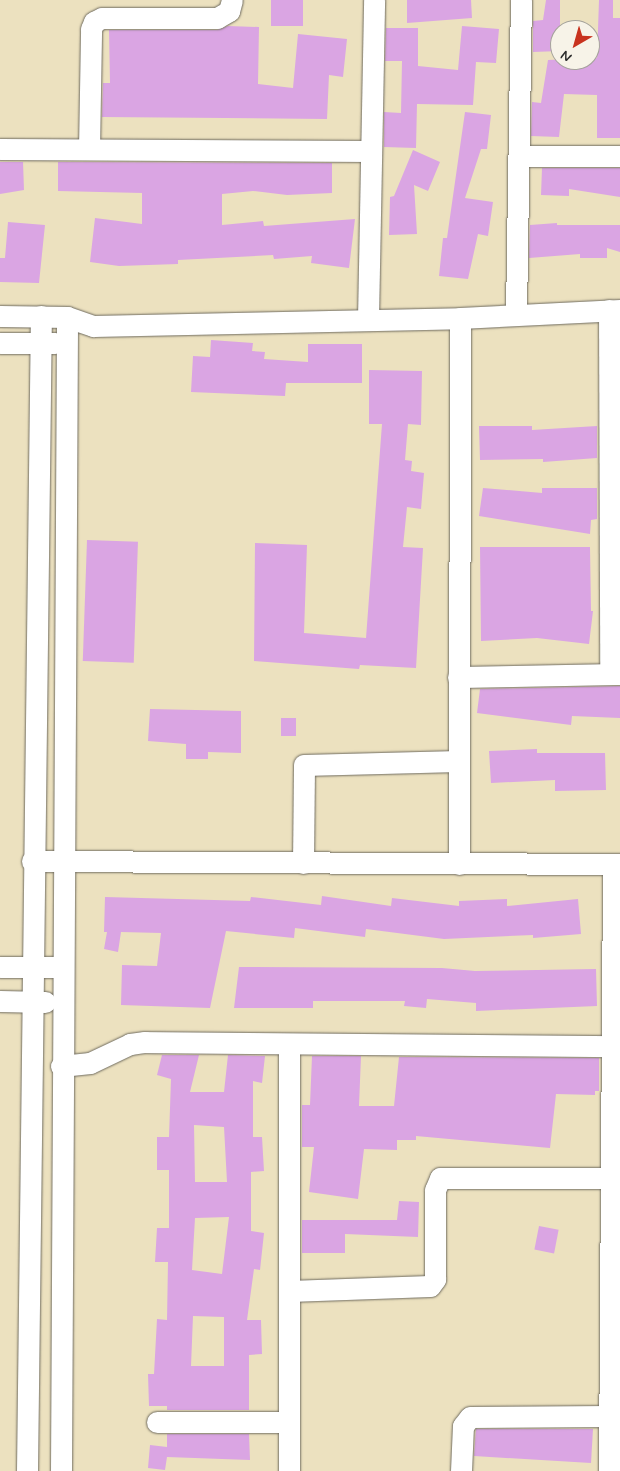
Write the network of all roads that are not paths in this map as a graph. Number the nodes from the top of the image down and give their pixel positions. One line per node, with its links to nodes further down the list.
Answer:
1 (232, 0): 5 (street)
2 (374, 0): 6 (street)
3 (521, 0): 7 (street)
4 (0, 149): 5 (street)
5 (89, 149): 6 (street)
6 (371, 151): 15 (street)
7 (519, 156): 8 (street); 10 (street)
8 (620, 156)
9 (614, 310): 10 (street); 20 (street)
10 (516, 314): 14 (street)
11 (0, 316): 12 (street)
12 (41, 316): 13 (street); 17 (street)
13 (68, 317): 16 (street); 18 (street)
14 (460, 318): 15 (street); 22 (street)
15 (368, 320): 16 (street)
16 (93, 326): 18 (street)
17 (41, 343): 18 (street); 19 (street); 24 (street)
18 (66, 343): 25 (street)
19 (0, 344)
20 (615, 556): 21 (street)
21 (615, 674): 22 (street)
22 (458, 677): 23 (street)
23 (458, 761): 26 (street); 27 (street)
24 (32, 861): 25 (street); 30 (street)
25 (64, 861): 26 (street); 31 (street)
26 (303, 863): 27 (street)
27 (459, 864): 28 (street)
28 (616, 864): 36 (street)
29 (0, 967): 30 (street)
30 (31, 968): 31 (street); 33 (street)
31 (62, 968): 34 (street)
32 (0, 1001): 33 (street)
33 (30, 1001): 34 (street); 44 (street)
34 (62, 1002): 37 (street)
35 (289, 1044): 36 (street); 37 (street); 39 (street)
36 (611, 1046): 38 (street)
37 (61, 1066): 45 (street)
38 (610, 1178): 39 (street); 40 (street)
39 (289, 1291): 43 (street)
40 (615, 1322): 41 (street)
41 (610, 1416): 47 (street); 48 (street)
42 (158, 1422): 43 (street)
43 (289, 1422): 46 (street)
44 (27, 1471)
45 (61, 1471)
46 (289, 1471)
47 (461, 1471)
48 (609, 1471)

